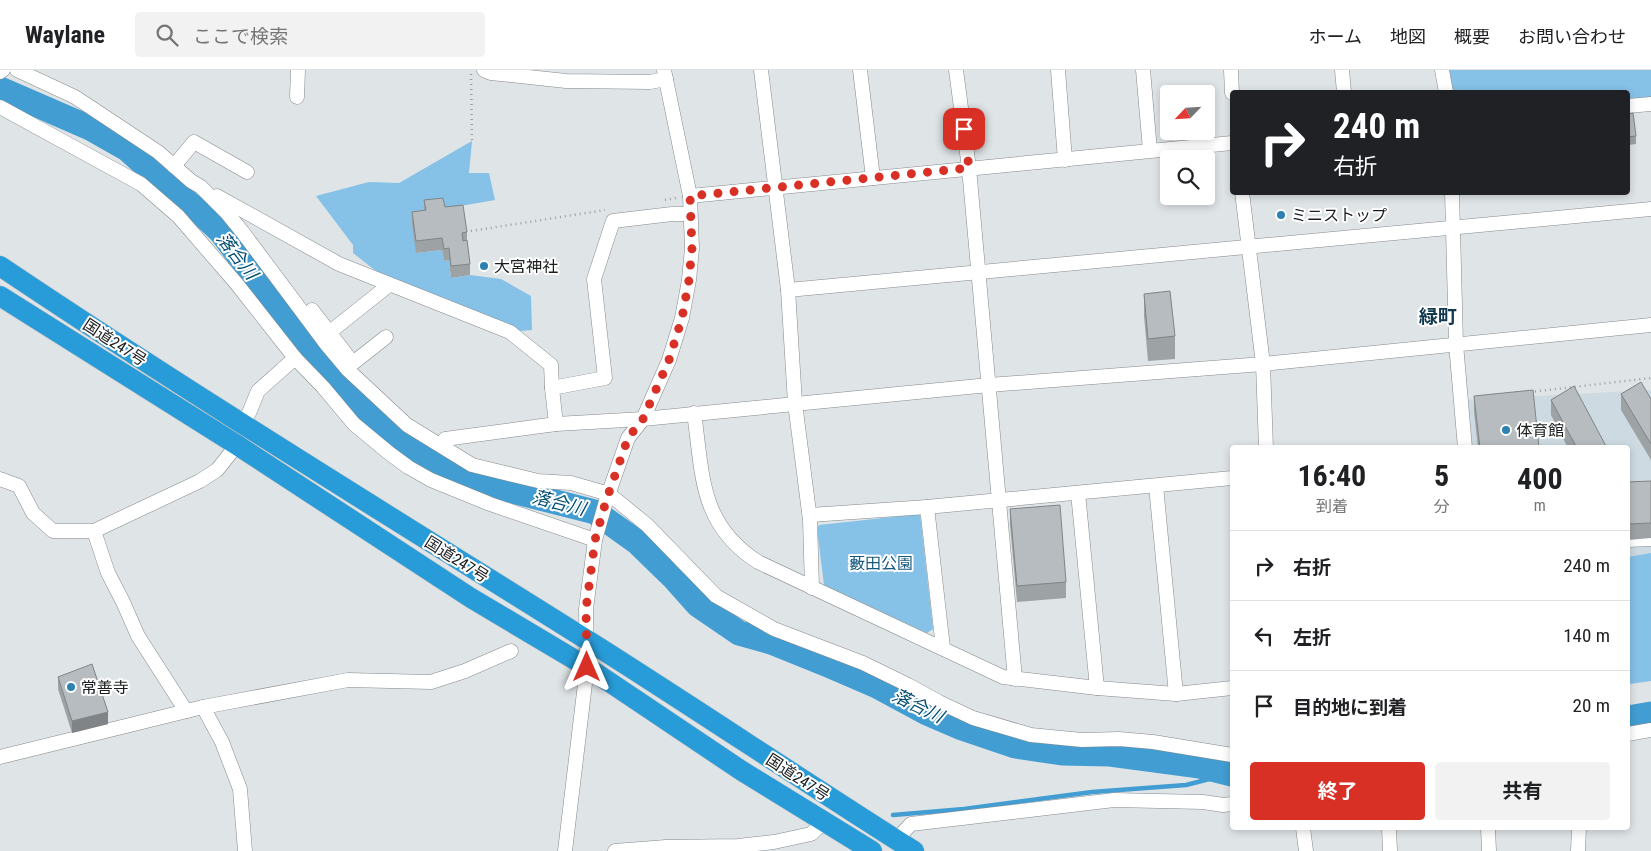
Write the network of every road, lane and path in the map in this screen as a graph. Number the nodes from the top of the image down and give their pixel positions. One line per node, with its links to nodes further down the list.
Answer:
1 (17, 70): 25 (street)
2 (298, 70): 17 (street)
3 (471, 70): 21 (path)
4 (484, 70): 13 (street)
5 (761, 70): 30 (street)
6 (860, 70): 28 (street)
7 (956, 70): 26 (street)
8 (1058, 70): 24 (street)
9 (1143, 70): 23 (street)
10 (1231, 70): 14 (street)
11 (1342, 70): 15 (street)
12 (1442, 70): 16 (street)
13 (665, 75): 33 (street)
14 (1232, 90)
15 (1344, 90)
16 (1446, 90)
17 (296, 97)
18 (1651, 104): 19 (street)
19 (1630, 106)
20 (0, 107): 51 (street)
21 (472, 141)
22 (1230, 143): 23 (street)
23 (1150, 150): 24 (street)
24 (1065, 160): 26 (street)
25 (174, 166): 27 (street); 29 (street)
26 (969, 168): 28 (street); 43 (street)
27 (247, 172)
28 (873, 178): 30 (street)
29 (201, 187): 41 (street); 44 (street)
30 (776, 187): 33 (street); 45 (street)
31 (1242, 195): 40 (street)
32 (1452, 195): 38 (street)
33 (690, 196): 34 (path); 37 (street)
34 (662, 200)
35 (614, 208): 39 (path)
36 (1651, 209): 38 (street)
37 (690, 214): 55 (street); 59 (street)
38 (1452, 227): 40 (street); 50 (street)
39 (471, 231)
40 (1249, 247): 43 (street); 52 (street)
41 (264, 259): 48 (street); 70 (street)
42 (0, 266): 60 (highway, 国道247号)
43 (979, 272): 45 (street); 54 (street)
44 (389, 285): 48 (street); 55 (street)
45 (788, 290): 57 (street)
46 (0, 296): 63 (highway, 国道247号)
47 (1651, 325): 50 (street)
48 (330, 332): 49 (street)
49 (386, 338)
50 (1456, 344): 52 (street); 65 (street)
51 (295, 358): 60 (street); 76 (street)
52 (1263, 364): 54 (street); 64 (street)
53 (1651, 378): 56 (path)
54 (989, 385): 57 (street); 71 (street)
55 (552, 388): 61 (street)
56 (1528, 392)
57 (795, 403): 58 (street); 73 (street)
58 (694, 413): 59 (street); 78 (street)
59 (643, 419): 61 (street); 70 (street)
60 (242, 423): 79 (highway, 国道247号)
61 (556, 424): 62 (street)
62 (445, 439)
63 (237, 445): 74 (street); 82 (highway, 国道247号)
64 (1266, 445)
65 (1465, 445)
66 (1230, 478): 68 (street)
67 (0, 479): 74 (street)
68 (1156, 486): 69 (street); 86 (street)
69 (1078, 493): 71 (street); 84 (street)
70 (608, 498): 76 (street); 91 (street)
71 (999, 501): 72 (street); 83 (street)
72 (927, 507): 73 (street); 80 (street)
73 (810, 515): 78 (street)
74 (94, 531): 88 (street)
75 (1651, 539): 77 (street)
76 (595, 540): 79 (street)
77 (1630, 540)
78 (812, 588): 80 (street)
79 (586, 640): 82 (street); 99 (highway, 国道247号)
80 (943, 648): 83 (street)
81 (511, 651): 87 (street)
82 (587, 667): 94 (highway, 国道247号); 101 (street)
83 (1015, 680): 84 (street)
84 (1097, 688): 86 (street)
85 (1230, 688): 86 (street)
86 (1176, 694)
87 (203, 707): 88 (street); 100 (street)
88 (186, 712): 92 (street)
89 (1651, 730): 90 (street)
90 (1630, 734)
91 (1230, 755)
92 (0, 757)
93 (1230, 804): 99 (street)
94 (825, 821): 102 (street); 103 (highway, 国道247号)
95 (1303, 830): 105 (street)
96 (1389, 830): 106 (street)
97 (1488, 830): 107 (street)
98 (1579, 830): 108 (street)
99 (896, 840): 104 (highway, 国道247号)
100 (245, 851)
101 (565, 851)
102 (615, 851)
103 (872, 851)
104 (914, 851)
105 (1306, 851)
106 (1390, 851)
107 (1488, 851)
108 (1578, 851)

